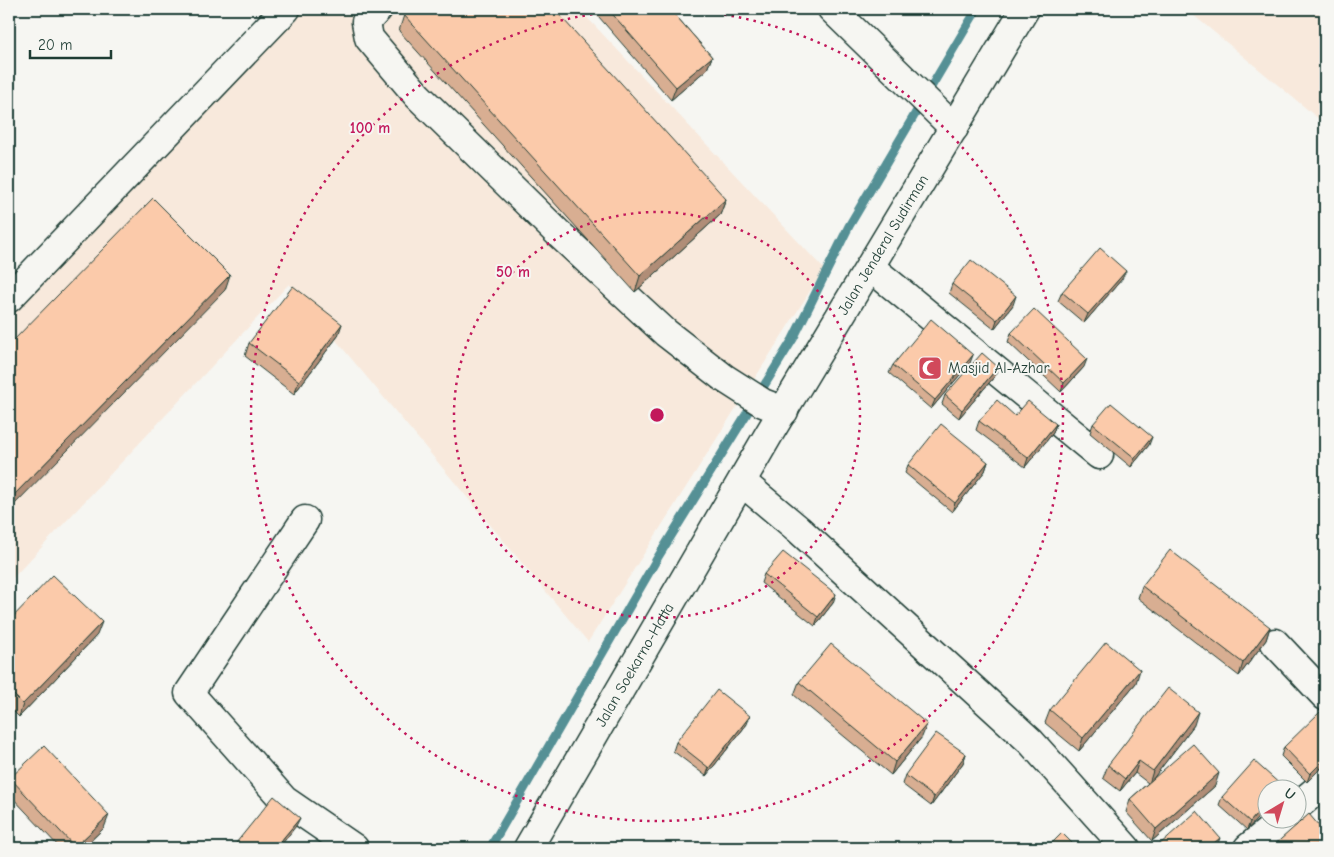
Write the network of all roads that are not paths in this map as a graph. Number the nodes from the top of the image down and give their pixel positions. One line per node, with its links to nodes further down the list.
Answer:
1 (286, 9): 7 (street)
2 (378, 9): 8 (street)
3 (832, 9): 5 (street)
4 (1025, 9): 5 (street, Jalan Jenderal Sudirman)
5 (949, 123): 6 (street, Jalan Jenderal Sudirman)
6 (870, 267): 8 (street, Jalan Jenderal Sudirman); 9 (street)
7 (9, 298)
8 (774, 407): 10 (street, Jalan Jenderal Sudirman)
9 (1099, 455)
10 (742, 482): 21 (street, Jalan Soekarno-Hatta); 22 (street)
11 (305, 520): 20 (street)
12 (1275, 643): 13 (street)
13 (1325, 696)
14 (1325, 783): 15 (street)
15 (1306, 799)
16 (9, 800): 18 (street)
17 (1270, 830): 23 (street)
18 (18, 831): 19 (street)
19 (50, 848)
20 (354, 848)
21 (528, 848)
22 (1126, 848)
23 (1248, 848)

